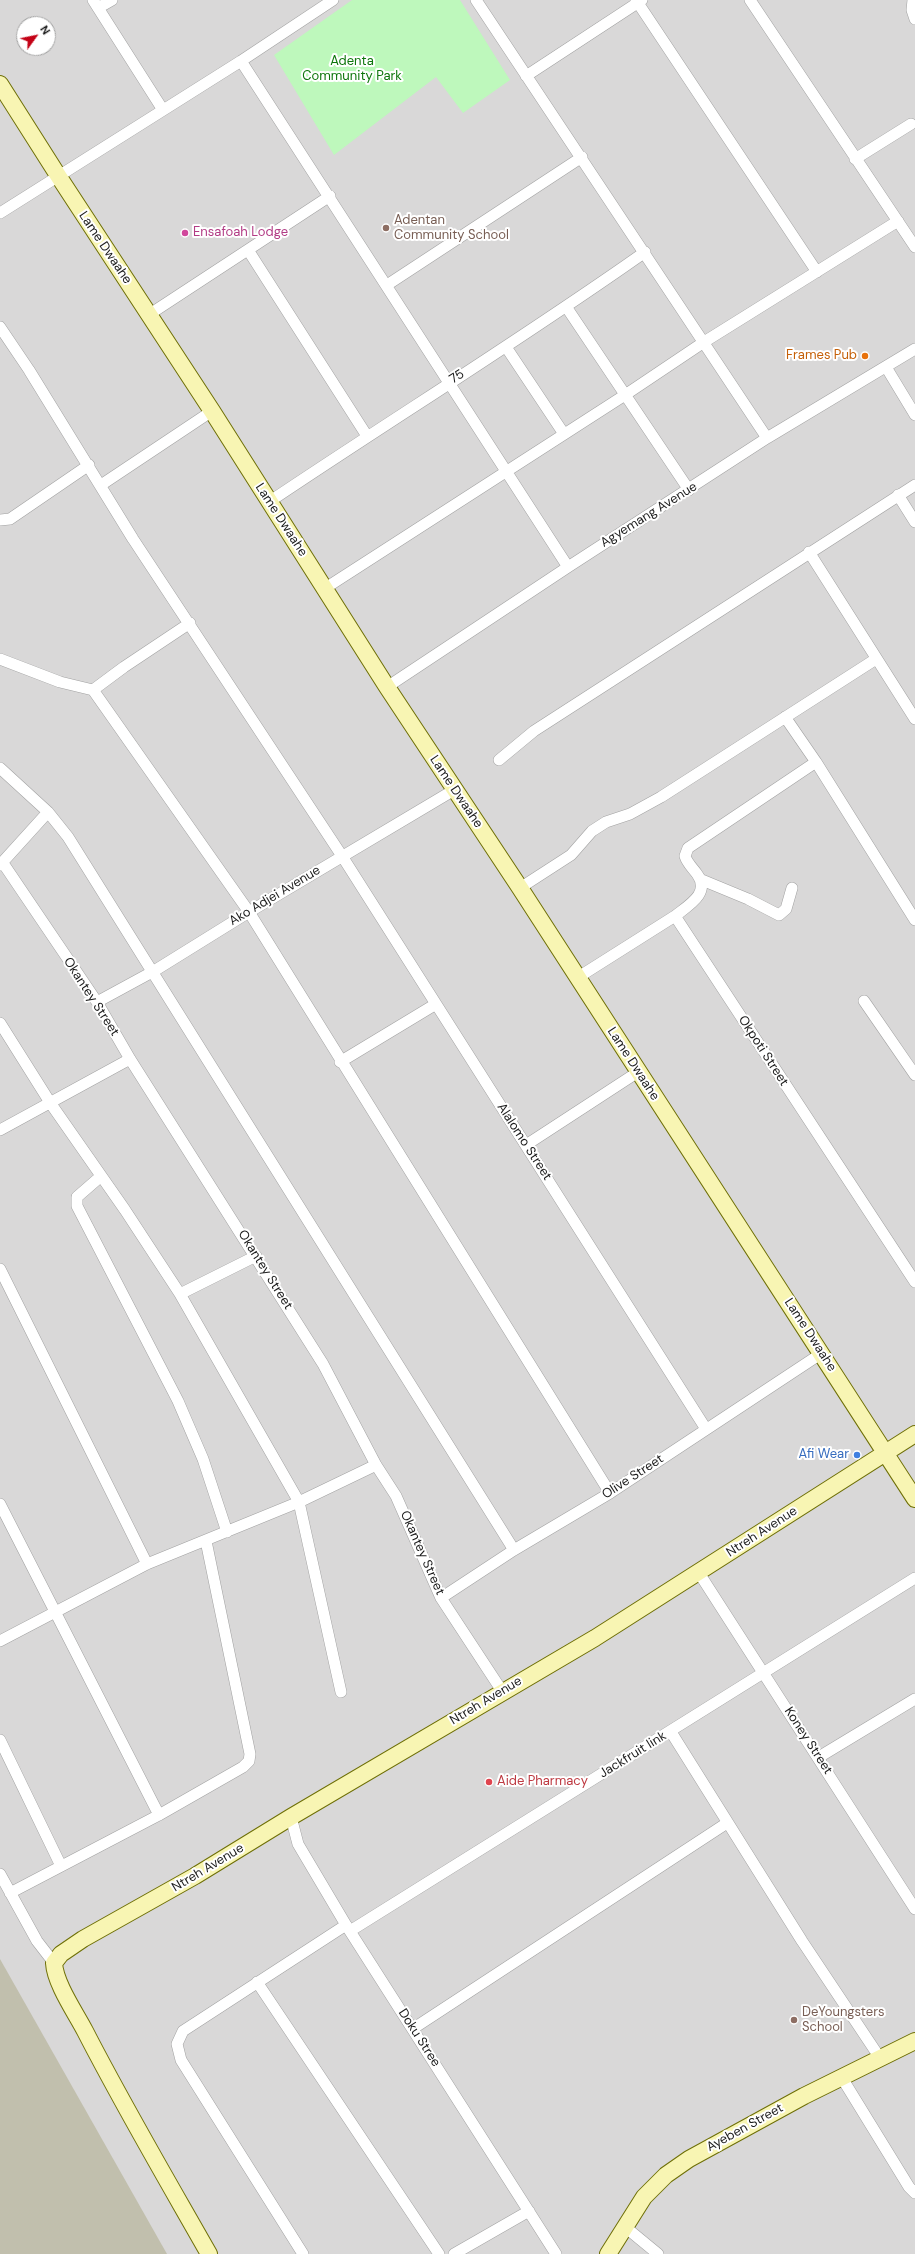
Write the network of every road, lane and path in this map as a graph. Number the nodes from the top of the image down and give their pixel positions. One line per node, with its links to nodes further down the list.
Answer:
1 (112, 0): 7 (street)
2 (333, 0): 9 (street)
3 (476, 0): 10 (street)
4 (750, 0): 15 (street)
5 (906, 0): 8 (street)
6 (639, 1): 10 (street); 23 (street)
7 (96, 4): 12 (street)
8 (913, 10)
9 (241, 61): 12 (street); 17 (street)
10 (526, 76): 14 (street)
11 (0, 84): 16 (street, Lame Dwaahe)
12 (163, 110): 16 (street)
13 (911, 124): 15 (street)
14 (582, 157): 22 (street); 24 (street)
15 (855, 159): 19 (street)
16 (58, 177): 18 (street); 26 (street, Lame Dwaahe)
17 (330, 196): 21 (street); 24 (street)
18 (0, 213)
19 (898, 221): 20 (street); 23 (street)
20 (915, 248)
21 (248, 250): 26 (street); 37 (street)
22 (645, 252): 25 (street, 75); 28 (street)
23 (817, 272): 28 (street)
24 (387, 285): 32 (street)
25 (567, 308): 29 (street, 75); 33 (street)
26 (150, 314): 34 (street, Lame Dwaahe)
27 (0, 327): 39 (street, Alalomo Street)
28 (704, 342): 33 (street); 38 (street)
29 (506, 347): 32 (street, 75); 36 (street)
30 (915, 349): 31 (street, Agyemang Avenue)
31 (886, 367): 35 (street); 38 (street, Agyemang Avenue)
32 (449, 382): 37 (street, 75); 40 (street)
33 (625, 395): 36 (street); 43 (street)
34 (212, 411): 42 (street); 45 (street, Lame Dwaahe)
35 (915, 415)
36 (564, 434): 40 (street)
37 (367, 436): 45 (street, 75)
38 (767, 438): 43 (street, Agyemang Avenue)
39 (89, 465): 42 (street, Alalomo Street); 46 (street)
40 (506, 471): 49 (street); 50 (street)
41 (915, 484): 44 (street)
42 (101, 485): 51 (street, Alalomo Street)
43 (689, 490): 49 (street, Agyemang Avenue)
44 (898, 495): 47 (street); 48 (street)
45 (269, 502): 50 (street, Lame Dwaahe)
46 (0, 520)
47 (915, 522)
48 (809, 552): 52 (street); 58 (street)
49 (568, 567): 54 (street, Agyemang Avenue)
50 (324, 589): 54 (street, Lame Dwaahe)
51 (190, 623): 55 (street); 63 (street, Alalomo Street)
52 (876, 659): 56 (street); 57 (street)
53 (0, 660): 55 (street)
54 (387, 688): 61 (street, Lame Dwaahe)
55 (93, 690): 68 (street)
56 (785, 717): 59 (street); 66 (street)
57 (915, 719)
58 (499, 760)
59 (816, 762): 65 (street); 70 (street)
60 (0, 768): 62 (street)
61 (454, 790): 63 (street, Ako Adjei Avenue); 66 (street, Lame Dwaahe)
62 (48, 812): 64 (street); 71 (street)
63 (342, 856): 68 (street, Ako Adjei Avenue); 75 (street, Alalomo Street)
64 (1, 864): 74 (street, Okantey Street)
65 (702, 880): 67 (street); 69 (street)
66 (520, 888): 72 (street, Lame Dwaahe)
67 (792, 888)
68 (248, 912): 71 (street, Ako Adjei Avenue); 78 (street)
69 (675, 916): 72 (street); 87 (street, Okpoti Street)
70 (915, 920)
71 (154, 971): 74 (street, Ako Adjei Avenue); 100 (street)
72 (577, 978): 79 (street, Lame Dwaahe)
73 (864, 1001): 80 (street)
74 (97, 1002): 77 (street, Okantey Street)
75 (436, 1004): 78 (street); 83 (street, Alalomo Street)
76 (0, 1023): 81 (street)
77 (130, 1059): 81 (street); 85 (street, Okantey Street)
78 (340, 1062): 94 (street)
79 (638, 1072): 83 (street); 89 (street, Lame Dwaahe)
80 (915, 1075)
81 (51, 1104): 82 (street); 84 (street)
82 (0, 1130)
83 (526, 1145): 90 (street, Alalomo Street)
84 (100, 1177): 88 (street); 98 (street)
85 (256, 1256): 88 (street); 93 (street, Okantey Street)
86 (0, 1269): 101 (street)
87 (915, 1282)
88 (180, 1294): 96 (street)
89 (822, 1353): 90 (street, Olive Street); 92 (street, Lame Dwaahe)
90 (706, 1429): 94 (street, Olive Street)
91 (915, 1434): 92 (street, Ntreh Avenue)
92 (886, 1454): 95 (street, Lame Dwaahe); 102 (street, Ntreh Avenue)
93 (376, 1465): 96 (street); 104 (street, Okantey Street)
94 (610, 1493): 100 (street, Olive Street)
95 (915, 1499)
96 (299, 1502): 98 (street); 109 (street)
97 (0, 1504): 105 (street)
98 (227, 1532): 99 (street)
99 (206, 1541): 101 (street); 114 (street)
100 (514, 1550): 104 (street, Olive Street)
101 (147, 1564): 105 (street)
102 (699, 1573): 107 (street, Koney Street); 108 (street, Ntreh Avenue)
103 (915, 1578): 107 (street, Jackfruit link)
104 (441, 1598): 108 (street, Okantey Street)
105 (54, 1613): 106 (street); 114 (street)
106 (0, 1641)
107 (764, 1674): 111 (street, Jackfruit link); 113 (street, Koney Street)
108 (502, 1691): 115 (street, Ntreh Avenue)
109 (341, 1692)
110 (915, 1699): 113 (street)
111 (671, 1732): 116 (street); 121 (street, Jackfruit link)
112 (0, 1740): 117 (street)
113 (819, 1757): 120 (street, Koney Street)
114 (159, 1815): 117 (street)
115 (291, 1817): 121 (street, Doku Stree); 122 (street, Ntreh Avenue)
116 (727, 1823): 124 (street); 126 (street)
117 (60, 1866): 119 (street)
118 (0, 1874): 119 (street)
119 (10, 1893): 122 (street)
120 (915, 1909)
121 (348, 1928): 123 (street, Jackfruit link); 124 (street, Doku Stree)
122 (54, 1962): 131 (street)
123 (257, 1982): 132 (street, Jackfruit link); 133 (street)
124 (414, 2028): 129 (street, Doku Stree)
125 (915, 2041): 126 (street, Ayeben Street)
126 (880, 2058): 127 (street, Ayeben Street)
127 (842, 2078): 128 (street); 130 (street, Ayeben Street)
128 (915, 2193)
129 (529, 2211): 134 (street); 135 (street, Doku Stree)
130 (624, 2226): 136 (street, Ayeben Street); 137 (street)
131 (209, 2254)
132 (303, 2254)
133 (439, 2254)
134 (454, 2254)
135 (556, 2254)
136 (608, 2254)
137 (658, 2254)

